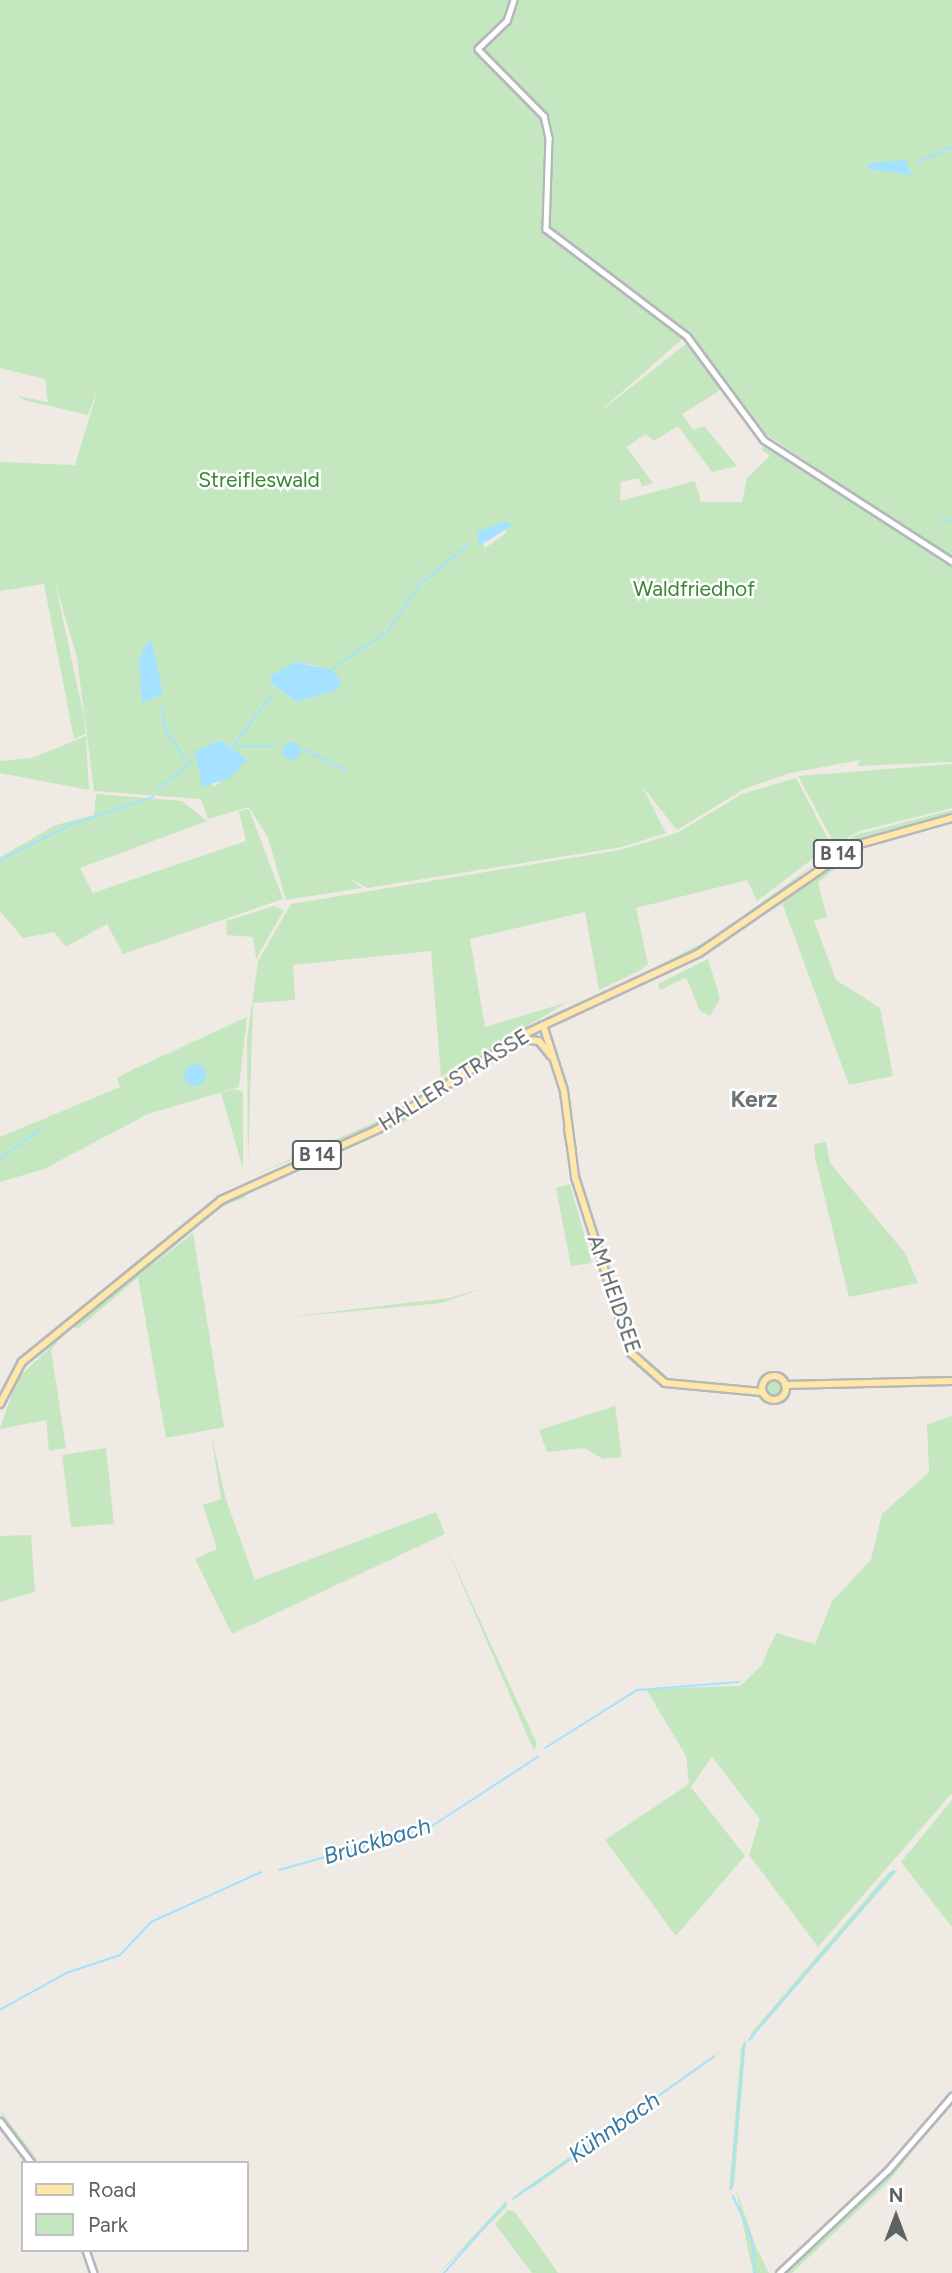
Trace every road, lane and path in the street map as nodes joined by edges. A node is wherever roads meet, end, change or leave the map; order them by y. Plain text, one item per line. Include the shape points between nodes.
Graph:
1 (514, 0) edge
2 (952, 561) edge
3 (952, 818) edge
4 (543, 1026) junction
5 (519, 1039) junction
6 (565, 1091) junction
7 (952, 1381) edge
8 (785, 1385) junction
9 (800, 1387) junction
10 (762, 1388) junction
11 (785, 1393) junction
12 (0, 1404) edge
13 (952, 2096) edge
14 (0, 2120) edge
15 (31, 2161) edge
16 (87, 2252) edge
17 (94, 2273) edge
18 (779, 2273) edge

1 - 2 street via 507,21 478,48 544,116 550,138 546,229 687,336 764,440
3 - 4 main road, HALLER STRASSE / B 14 via 856,845 699,953
4 - 5 main road, HALLER STRASSE / B 14
4 - 6 main road
5 - 6 main road via 545,1046
5 - 12 main road, HALLER STRASSE / B 14 via 378,1129 220,1199 22,1362
6 - 10 main road, AM HEIDSEE via 571,1154 635,1359 665,1383
7 - 9 main road
8 - 9 main road
8 - 10 main road via 774,1376
8 - 11 main road
9 - 11 main road
10 - 11 main road via 774,1400
13 - 18 street via 888,2170
14 - 15 street
16 - 17 street

